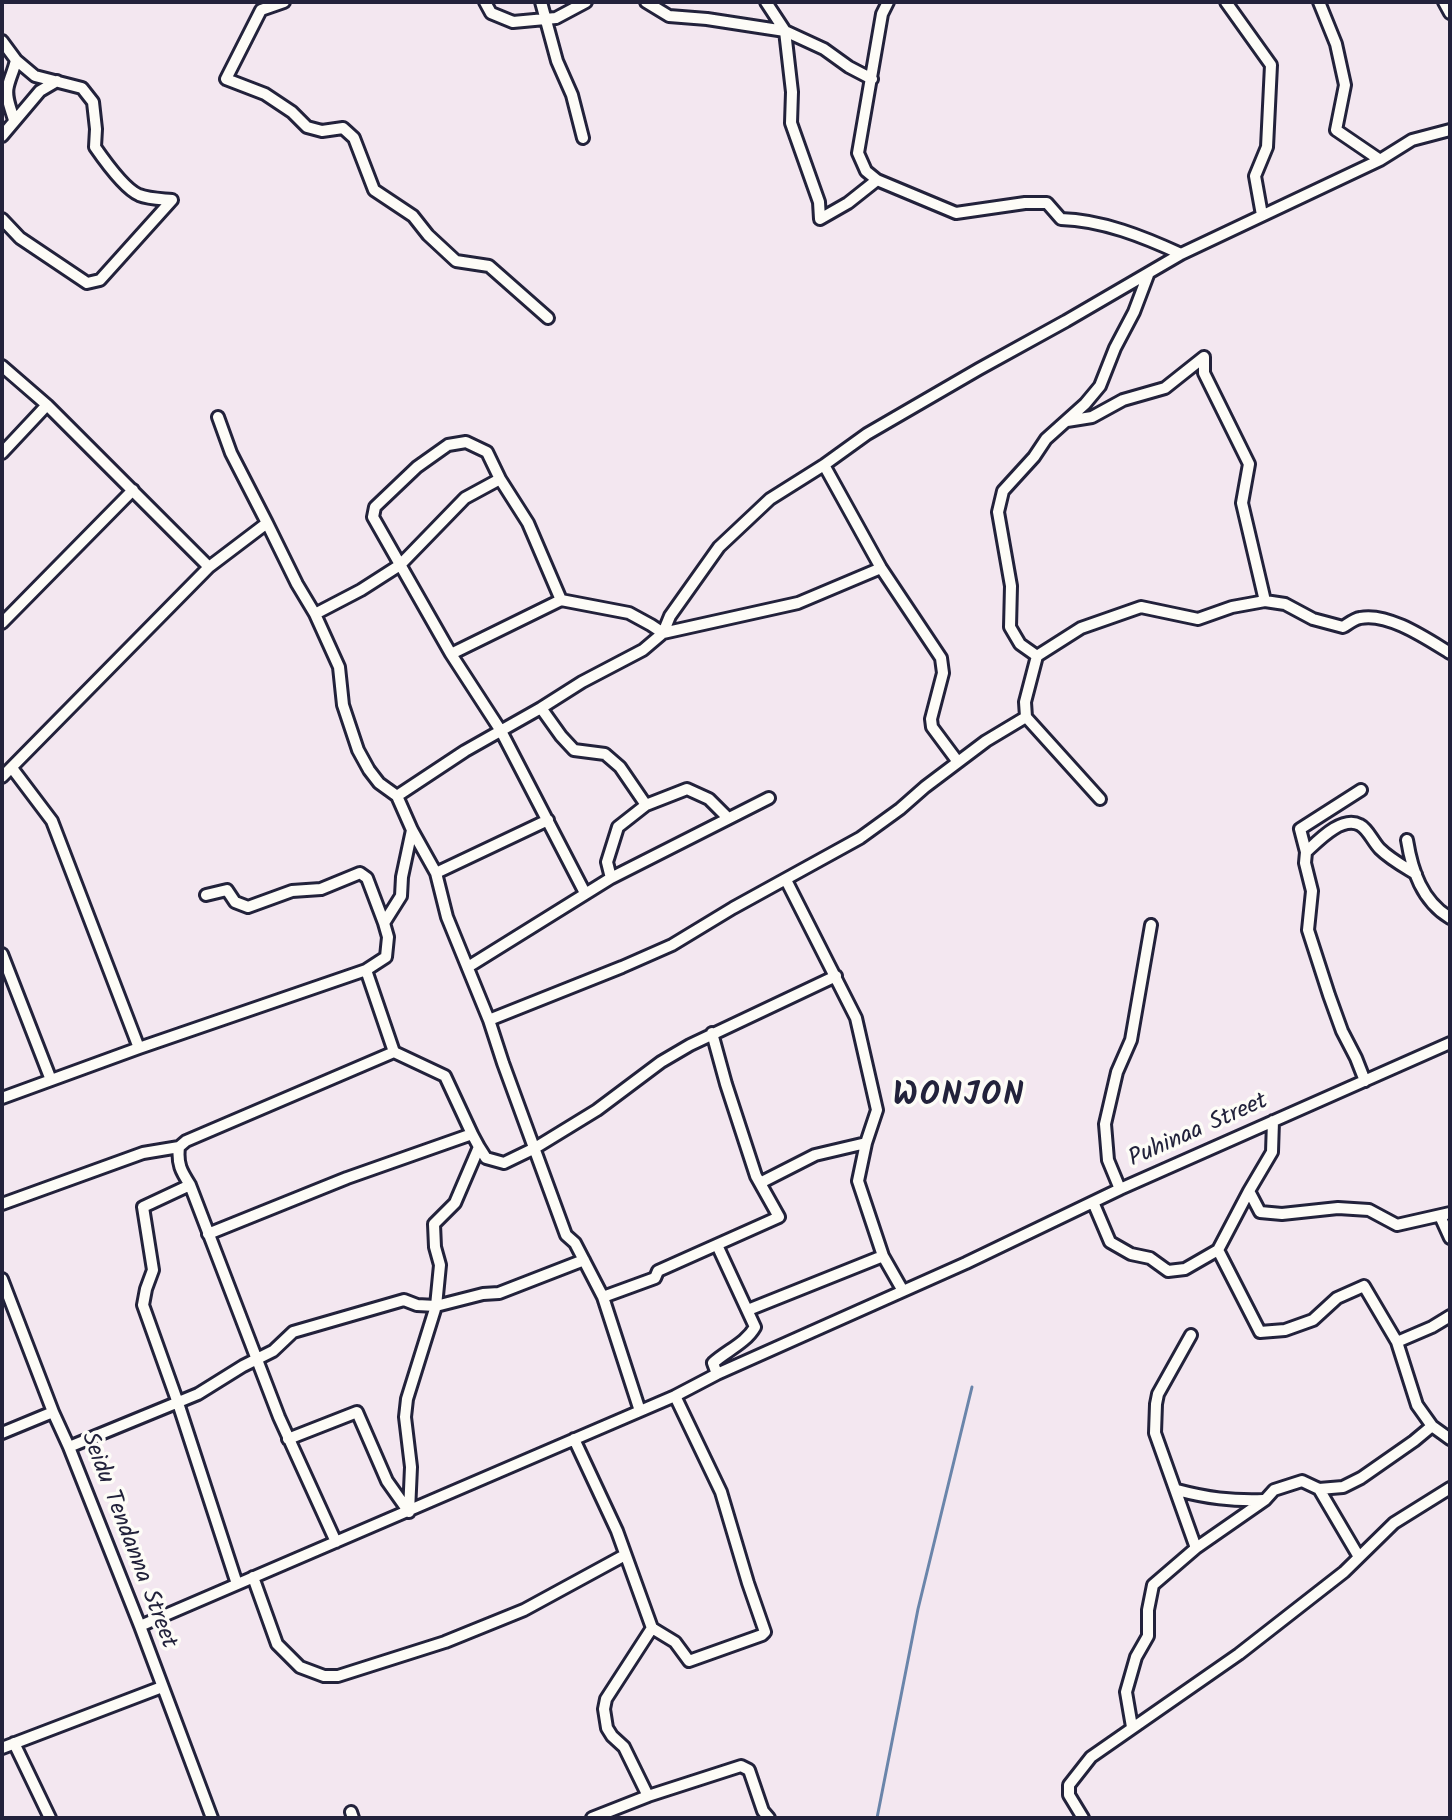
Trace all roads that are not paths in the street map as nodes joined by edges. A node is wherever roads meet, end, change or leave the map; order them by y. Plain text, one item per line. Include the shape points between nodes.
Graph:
1 (284, 2) edge
2 (485, 2) edge
3 (541, 2) edge
4 (586, 2) edge
5 (646, 2) edge
6 (766, 2) edge
7 (888, 2) edge
8 (1226, 2) edge
9 (1319, 2) edge
10 (1444, 2) edge
11 (1450, 13) edge
12 (545, 18) junction
13 (785, 31) junction
14 (2, 41) edge
15 (16, 60) junction
16 (872, 79) junction
17 (57, 81) junction
18 (14, 120) junction
19 (1450, 130) edge
20 (2, 136) edge
21 (583, 138) dead end
22 (1380, 160) junction
23 (877, 180) junction
24 (1262, 215) junction
25 (2, 219) edge
26 (1181, 254) junction
27 (1148, 275) junction
28 (548, 318) dead end
29 (2, 366) edge
30 (47, 405) junction
31 (218, 417) dead end
32 (1067, 421) junction
33 (2, 453) edge
34 (824, 465) junction
35 (500, 479) junction
36 (133, 490) junction
37 (267, 523) junction
38 (400, 565) junction
39 (209, 567) junction
40 (881, 568) junction
41 (561, 600) junction
42 (1265, 601) junction
43 (315, 614) junction
44 (2, 623) edge
45 (663, 633) junction
46 (1450, 653) edge
47 (451, 654) junction
48 (1037, 656) junction
49 (541, 708) junction
50 (1026, 717) junction
51 (501, 731) junction
52 (958, 762) junction
53 (12, 768) junction
54 (2, 777) edge
55 (1361, 790) dead end
56 (397, 796) junction
57 (769, 798) dead end
58 (1100, 799) dead end
59 (646, 805) junction
60 (728, 818) junction
61 (548, 820) junction
62 (412, 830) junction
63 (1407, 840) dead end
64 (1306, 852) junction
65 (436, 873) junction
66 (1416, 874) junction
67 (611, 878) junction
68 (786, 880) junction
69 (585, 893) junction
70 (206, 895) dead end
71 (1450, 918) edge
72 (384, 923) junction
73 (1151, 925) dead end
74 (2, 954) edge
75 (468, 967) junction
76 (366, 970) junction
77 (836, 976) junction
78 (489, 1020) junction
79 (712, 1033) junction
80 (1450, 1043) edge
81 (139, 1048) junction
82 (394, 1052) junction
83 (51, 1080) junction
84 (1365, 1081) junction
85 (2, 1098) edge
86 (1273, 1121) junction
87 (472, 1134) junction
88 (866, 1143) junction
89 (179, 1147) junction
90 (479, 1147) junction
91 (535, 1148) junction
92 (760, 1183) junction
93 (190, 1185) junction
94 (1120, 1189) junction
95 (1249, 1191) junction
96 (1093, 1202) junction
97 (2, 1204) edge
98 (1445, 1214) edge
99 (208, 1234) junction
100 (1450, 1238) edge
101 (717, 1245) junction
102 (1218, 1250) junction
103 (883, 1256) junction
104 (584, 1260) junction
105 (2, 1279) edge
106 (903, 1291) junction
107 (603, 1297) junction
108 (436, 1306) junction
109 (748, 1310) junction
110 (1450, 1316) edge
111 (1191, 1335) dead end
112 (1397, 1342) junction
113 (257, 1359) junction
114 (717, 1374) junction
115 (675, 1396) junction
116 (178, 1403) junction
117 (640, 1411) junction
118 (53, 1412) junction
119 (1432, 1426) junction
120 (2, 1433) edge
121 (288, 1439) junction
122 (574, 1439) junction
123 (1450, 1439) edge
124 (69, 1447) junction
125 (1450, 1488) edge
126 (1319, 1489) junction
127 (1177, 1490) junction
128 (1265, 1500) junction
129 (409, 1512) junction
130 (336, 1542) junction
131 (1196, 1548) junction
132 (625, 1555) junction
133 (1359, 1557) junction
134 (253, 1577) junction
135 (237, 1584) junction
136 (140, 1626) junction
137 (652, 1628) junction
138 (162, 1687) junction
139 (1132, 1727) junction
140 (14, 1743) junction
141 (2, 1748) edge
142 (648, 1796) junction
143 (50, 1818) edge
144 (212, 1818) edge
145 (592, 1818) edge
146 (769, 1818) edge
147 (1083, 1818) edge

1 - 28 street via 261,10 226,79 265,94 307,127 343,128 354,138 374,190 413,216 456,261 489,266
2 - 12 street via 491,13 513,22
3 - 12 street
4 - 12 street
5 - 13 street via 669,16
6 - 13 street
7 - 16 street
8 - 24 street via 1271,65 1267,147 1255,176
9 - 22 street via 1345,85 1336,130
10 - 11 street
12 - 21 street
13 - 16 street
13 - 23 street via 791,123 820,219
14 - 15 street
15 - 17 street via 35,76
15 - 18 street via 7,88
16 - 23 street via 858,153
17 - 18 street via 40,91
17 - 25 street via 82,88 93,102 95,147 125,184 139,195 172,200 100,280 87,283 20,238
18 - 20 street
19 - 22 street via 1412,140
22 - 24 street
23 - 26 street via 956,213 1047,203 1061,219 1085,219
24 - 26 street
26 - 27 street
27 - 32 street via 1100,386
27 - 34 street via 867,434
29 - 30 street
30 - 33 street
30 - 36 street
31 - 37 street
32 - 42 street via 1092,417 1123,400 1165,388 1204,357 1204,373 1249,464 1242,503
32 - 48 street via 1003,491 998,512 1011,586 1010,627 1020,644
34 - 40 street
34 - 45 street via 770,499 719,547
35 - 38 street via 465,498
35 - 38 street via 487,452 466,442 448,445 417,467 373,512
35 - 41 street via 528,523
36 - 39 street
36 - 44 street
37 - 39 street
37 - 43 street
38 - 43 street
38 - 47 street
39 - 53 street
40 - 45 street via 798,603
40 - 52 street via 941,658 932,727
41 - 45 street via 629,613
41 - 47 street
42 - 46 street via 1343,627 1358,618 1380,618
42 - 48 street via 1198,619 1141,607 1081,628
43 - 56 street via 339,667 343,705 358,750 379,783
45 - 49 street via 643,650
47 - 51 street
48 - 50 street
49 - 51 street
49 - 59 street via 574,750 605,754 620,767
50 - 52 street
50 - 58 street
51 - 56 street
51 - 61 street
52 - 68 street via 860,838
53 - 54 street
53 - 81 street via 52,821
55 - 64 street via 1300,829
56 - 62 street
57 - 60 street
59 - 60 street via 687,789 709,799
59 - 67 street via 618,827 607,862
60 - 67 street
61 - 65 street
61 - 69 street
62 - 65 street
62 - 72 street via 401,896
63 - 66 street
64 - 66 street via 1323,835 1351,822 1362,825 1377,847
64 - 84 street via 1312,891 1308,930
65 - 75 street
66 - 71 street via 1437,910
67 - 69 street
68 - 77 street
68 - 78 street via 672,945
69 - 75 street
70 - 72 street via 227,890 235,902 248,907 360,873 367,878
72 - 76 street via 386,957
73 - 94 street via 1131,1040 1105,1124 1108,1160
74 - 83 street
75 - 78 street
76 - 81 street
76 - 82 street
77 - 79 street
77 - 88 street via 856,1018 877,1110
78 - 91 street
79 - 91 street
79 - 92 street
80 - 84 street, Puhinaa Street
81 - 83 street
82 - 87 street via 445,1076
82 - 89 street
83 - 85 street
84 - 86 street, Puhinaa Street
86 - 94 street, Puhinaa Street
86 - 95 street via 1272,1152
87 - 90 street
87 - 99 street
88 - 92 street via 815,1155
88 - 103 street via 858,1181
89 - 93 street via 178,1168
89 - 97 street via 143,1153
90 - 91 street via 486,1158 504,1163
90 - 108 street via 455,1203 434,1224 440,1265
91 - 104 street via 566,1235
92 - 101 street via 779,1217
93 - 99 street
93 - 116 street via 143,1207 153,1270 143,1305
94 - 96 street, Puhinaa Street
95 - 98 street via 1260,1212 1369,1210 1397,1225
95 - 102 street
96 - 102 street via 1110,1242 1168,1271 1185,1269
96 - 106 street, Puhinaa Street
98 - 100 street
99 - 113 street
101 - 107 street via 658,1271 655,1278
101 - 109 street
102 - 112 street via 1260,1332 1313,1320 1337,1298 1364,1286
103 - 106 street
103 - 109 street
104 - 107 street
104 - 108 street via 499,1293
105 - 118 street, Seidu Tendanna Street
106 - 114 street, Puhinaa Street
107 - 117 street
108 - 113 street via 404,1300 328,1321 293,1332
108 - 129 street via 407,1399
109 - 114 street via 755,1327 713,1363
110 - 112 street
111 - 127 street via 1156,1404 1155,1433
112 - 119 street via 1417,1405
113 - 116 street
113 - 121 street
114 - 115 street, Puhinaa Street
115 - 117 street, Puhinaa Street
115 - 137 street via 721,1492 765,1632 689,1661 675,1642
116 - 124 street
116 - 135 street
117 - 122 street, Puhinaa Street
118 - 120 street
118 - 124 street, Seidu Tendanna Street
119 - 123 street
119 - 126 street via 1361,1478 1343,1487
121 - 129 street via 357,1412 387,1481
121 - 130 street
122 - 129 street, Puhinaa Street
122 - 132 street
124 - 136 street, Seidu Tendanna Street
125 - 133 street via 1394,1523
126 - 128 street via 1302,1481 1274,1490
126 - 133 street
127 - 128 street via 1233,1501
127 - 131 street
128 - 131 street
129 - 130 street, Puhinaa Street
130 - 134 street, Puhinaa Street
131 - 139 street via 1153,1585 1148,1636 1126,1692
132 - 134 street via 524,1610 338,1676 300,1667 277,1644
132 - 137 street
133 - 139 street via 1262,1637
134 - 135 street, Puhinaa Street
135 - 136 street, Puhinaa Street
136 - 138 street, Seidu Tendanna Street
137 - 142 street via 604,1709 607,1728 624,1747
138 - 140 street
138 - 144 street, Seidu Tendanna Street
139 - 147 street via 1091,1757 1069,1785
140 - 141 street
140 - 143 street
142 - 145 street
142 - 146 street via 741,1766 749,1770

